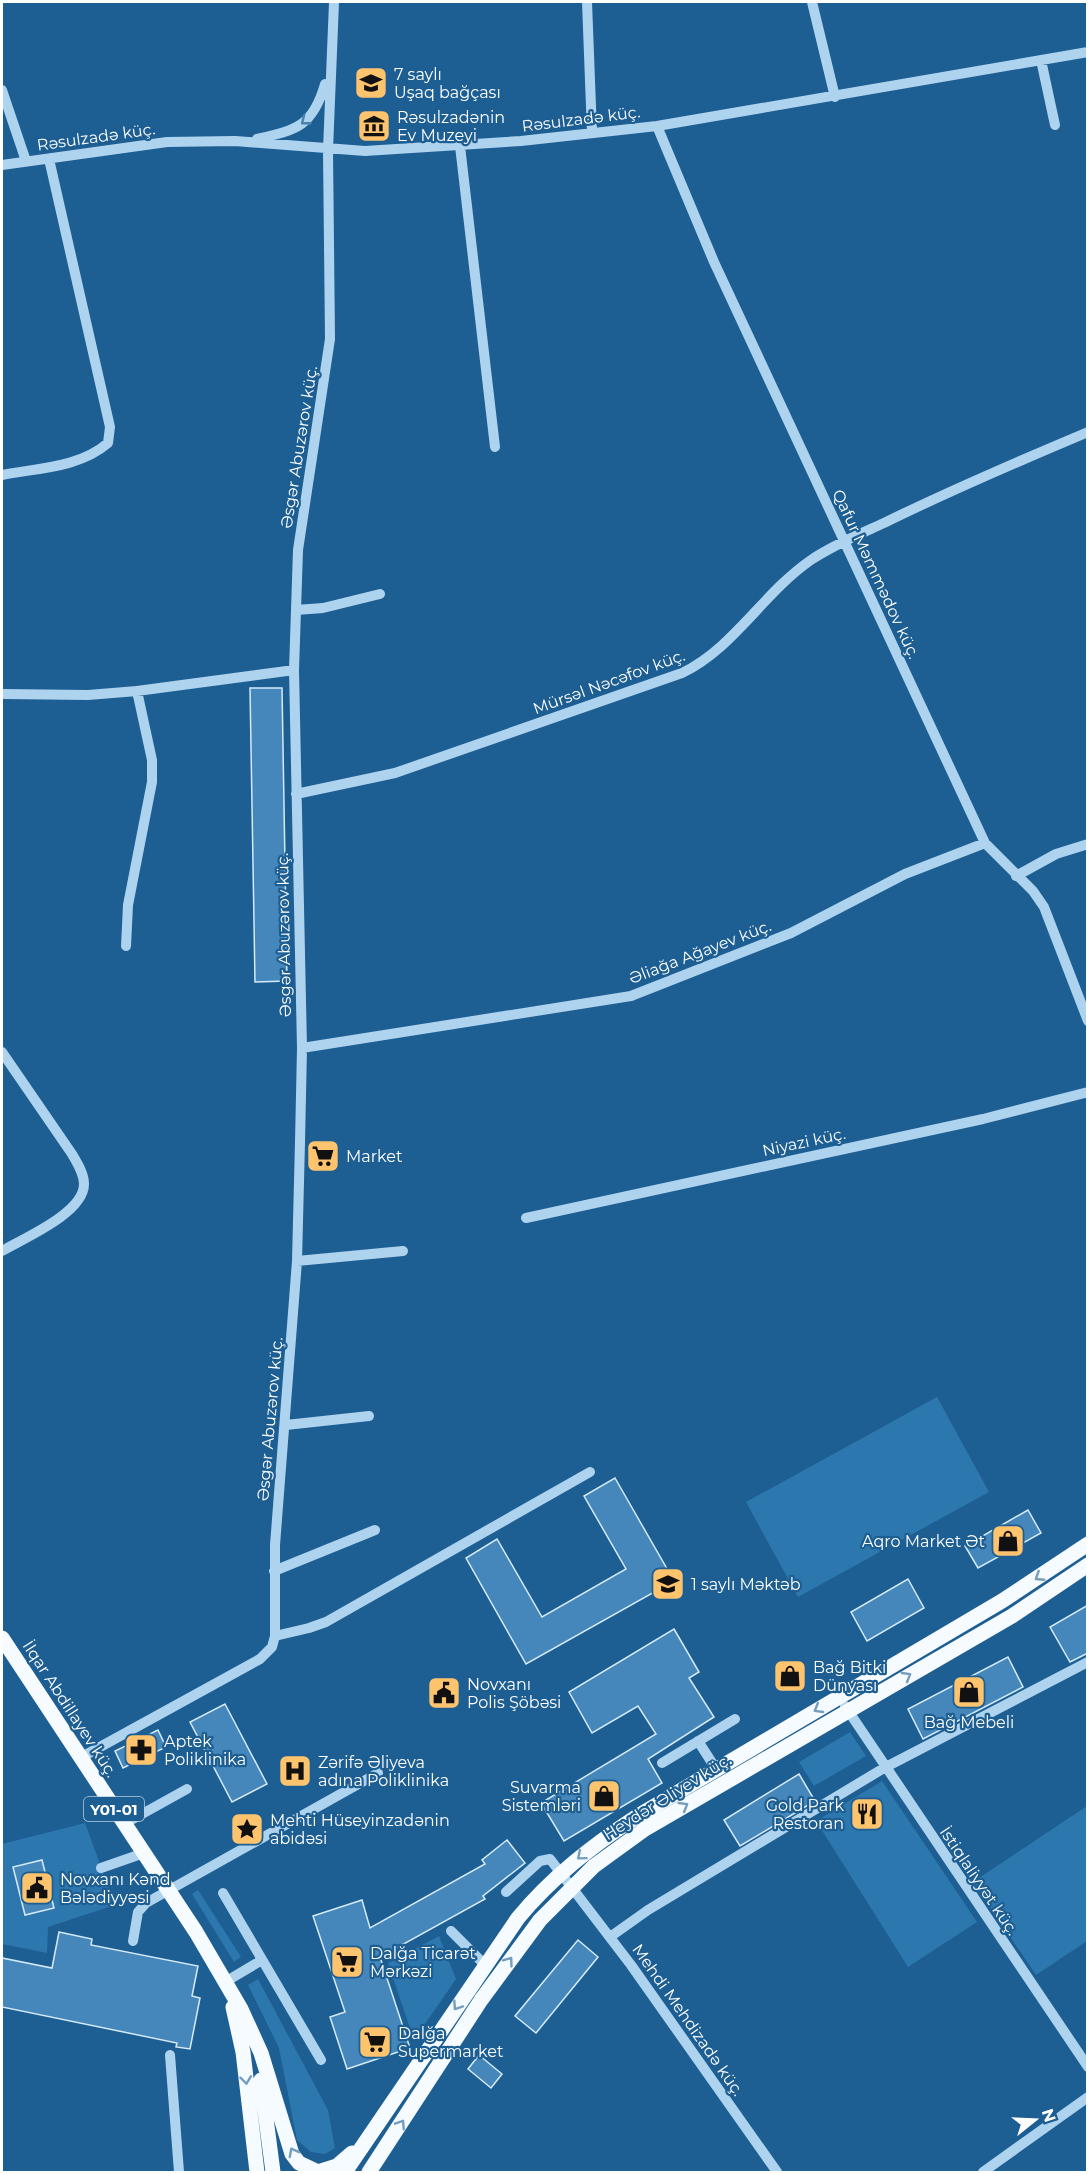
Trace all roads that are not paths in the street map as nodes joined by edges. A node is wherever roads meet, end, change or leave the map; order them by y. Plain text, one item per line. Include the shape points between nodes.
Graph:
1 (334, 2) edge
2 (587, 2) edge
3 (812, 2) edge
4 (1088, 52) edge
5 (1041, 60) junction
6 (329, 70) junction
7 (2, 90) edge
8 (835, 97) junction
9 (1055, 125) dead end
10 (657, 126) junction
11 (592, 133) junction
12 (246, 142) junction
13 (460, 146) junction
14 (328, 150) junction
15 (49, 159) junction
16 (26, 161) junction
17 (2, 165) edge
18 (1088, 432) edge
19 (495, 447) dead end
20 (2, 475) edge
21 (844, 542) junction
22 (380, 594) dead end
23 (296, 610) junction
24 (294, 670) junction
25 (137, 691) junction
26 (2, 694) edge
27 (296, 794) junction
28 (985, 843) junction
29 (1088, 844) edge
30 (1016, 876) junction
31 (126, 946) dead end
32 (1088, 1021) edge
33 (302, 1048) junction
34 (2, 1052) edge
35 (1088, 1092) edge
36 (526, 1218) dead end
37 (2, 1251) edge
38 (403, 1251) dead end
39 (297, 1261) junction
40 (369, 1416) dead end
41 (286, 1425) junction
42 (590, 1472) dead end
43 (375, 1530) dead end
44 (1088, 1544) edge
45 (1088, 1565) edge
46 (274, 1571) junction
47 (275, 1636) junction
48 (3, 1642) edge
49 (1088, 1662) edge
50 (839, 1696) junction
51 (847, 1710) junction
52 (735, 1719) dead end
53 (698, 1741) junction
54 (80, 1758) junction
55 (662, 1763) dead end
56 (884, 1768) junction
57 (716, 1769) junction
58 (378, 1773) dead end
59 (187, 1789) dead end
60 (124, 1824) junction
61 (144, 1853) junction
62 (101, 1868) dead end
63 (561, 1873) junction
64 (572, 1886) junction
65 (168, 1890) junction
66 (506, 1892) dead end
67 (223, 1893) dead end
68 (451, 1931) dead end
69 (610, 1937) junction
70 (133, 1941) dead end
71 (262, 1960) junction
72 (486, 1965) junction
73 (225, 1982) junction
74 (170, 2055) dead end
75 (321, 2060) dead end
76 (1088, 2067) edge
77 (1088, 2097) edge
78 (370, 2134) junction
79 (254, 2135) junction
80 (179, 2172) edge
81 (256, 2172) edge
82 (267, 2172) edge
83 (273, 2172) edge
84 (345, 2172) edge
85 (369, 2172) edge
86 (777, 2172) edge
87 (982, 2172) edge

1 - 6 street, Əsgər Abuzərov küç.
2 - 11 street
3 - 8 street
4 - 5 street, Rəsulzadə küç.
5 - 8 street, Rəsulzadə küç.
5 - 9 street
6 -> 12 street via 319,106 311,119 288,132
6 - 14 street, Əsgər Abuzərov küç.
7 - 16 street
8 - 10 street, Rəsulzadə küç.
10 - 11 street, Rəsulzadə küç.
10 - 21 street, Qafur Məmmədov küç. via 714,262
11 - 13 street, Rəsulzadə küç.
12 - 14 street, Rəsulzadə küç.
12 - 15 street, Rəsulzadə küç. via 167,142
13 - 14 street, Rəsulzadə küç. via 365,152
13 - 19 street
14 - 23 street, Əsgər Abuzərov küç. via 330,339 302,511
15 - 16 street, Rəsulzadə küç.
15 - 20 street via 110,427 108,443 97,453 75,462
16 - 17 street, Rəsulzadə küç.
18 - 21 street, Mürsəl Nəcəfov küç. via 944,493
21 - 27 street, Mürsəl Nəcəfov küç. via 793,572 721,648 682,674 395,773
21 - 28 street, Qafur Məmmədov küç.
22 - 23 street via 323,608
23 - 24 street, Əsgər Abuzərov küç.
24 - 25 street
24 - 27 street, Əsgər Abuzərov küç.
25 - 26 street
25 - 31 street via 152,760 152,782 128,905
27 - 33 street, Əsgər Abuzərov küç.
28 - 30 street, Qafur Məmmədov küç.
28 - 33 street, Əliağa Ağayev küç. via 905,874 791,933 631,996
29 - 30 street via 1056,854
30 - 32 street, Qafur Məmmədov küç. via 1044,907
33 - 39 street, Əsgər Abuzərov küç.
34 - 37 street via 72,1154 84,1185 81,1197 70,1210
35 - 36 street, Niyazi küç. via 983,1119
38 - 39 street
39 - 41 street, Əsgər Abuzərov küç.
40 - 41 street
41 - 46 street, Əsgər Abuzərov küç.
42 - 47 street via 326,1622
43 - 46 street
44 -> 50 main road, Heydər Əliyev küç. via 1002,1601
51 -> 45 main road, Heydər Əliyev küç. via 1012,1616
46 - 47 street, Əsgər Abuzərov küç.
47 - 54 street via 272,1647 260,1659
48 - 54 main road, İlqar Abdillayev küç. / Y01-01
49 - 56 street
50 - 51 street, İstiqlaliyyət küç.
50 -> 57 main road, Heydər Əliyev küç.
51 - 56 street, İstiqlaliyyət küç.
64 -> 51 main road, Heydər Əliyev küç. via 645,1829
52 - 53 street
53 - 55 street
53 - 57 street
54 - 60 main road, İlqar Abdillayev küç. / Y01-01
56 - 69 street via 648,1910
56 - 76 street, İstiqlaliyyət küç.
57 -> 63 main road, Heydər Əliyev küç. via 607,1836
58 - 65 street
59 - 60 street
60 - 61 main road, İlqar Abdillayev küç. / Y01-01
61 - 62 street
61 - 65 main road, İlqar Abdillayev küç. / Y01-01
63 - 64 street, Mehdi Mehdizadə küç.
63 - 66 street via 545,1858
63 - 72 main road, Heydər Əliyev küç. via 529,1906
64 - 69 street, Mehdi Mehdizadə küç.
85 -> 64 main road, Heydər Əliyev küç. via 488,1991 535,1925
65 - 70 street via 138,1912
65 - 73 main road, İlqar Abdillayev küç. / Y01-01
67 - 71 street
68 - 72 street
69 - 86 street, Mehdi Mehdizadə küç.
71 - 73 street
71 - 75 street
72 -> 78 main road, Heydər Əliyev küç.
78 -> 73 main road via 337,2166 318,2172 299,2163 286,2140 253,2032
73 -> 79 main road via 238,2027
73 - 83 main road via 244,2023 259,2073
74 - 80 street
77 - 87 street
78 - 84 main road
79 - 81 main road
79 - 82 main road

